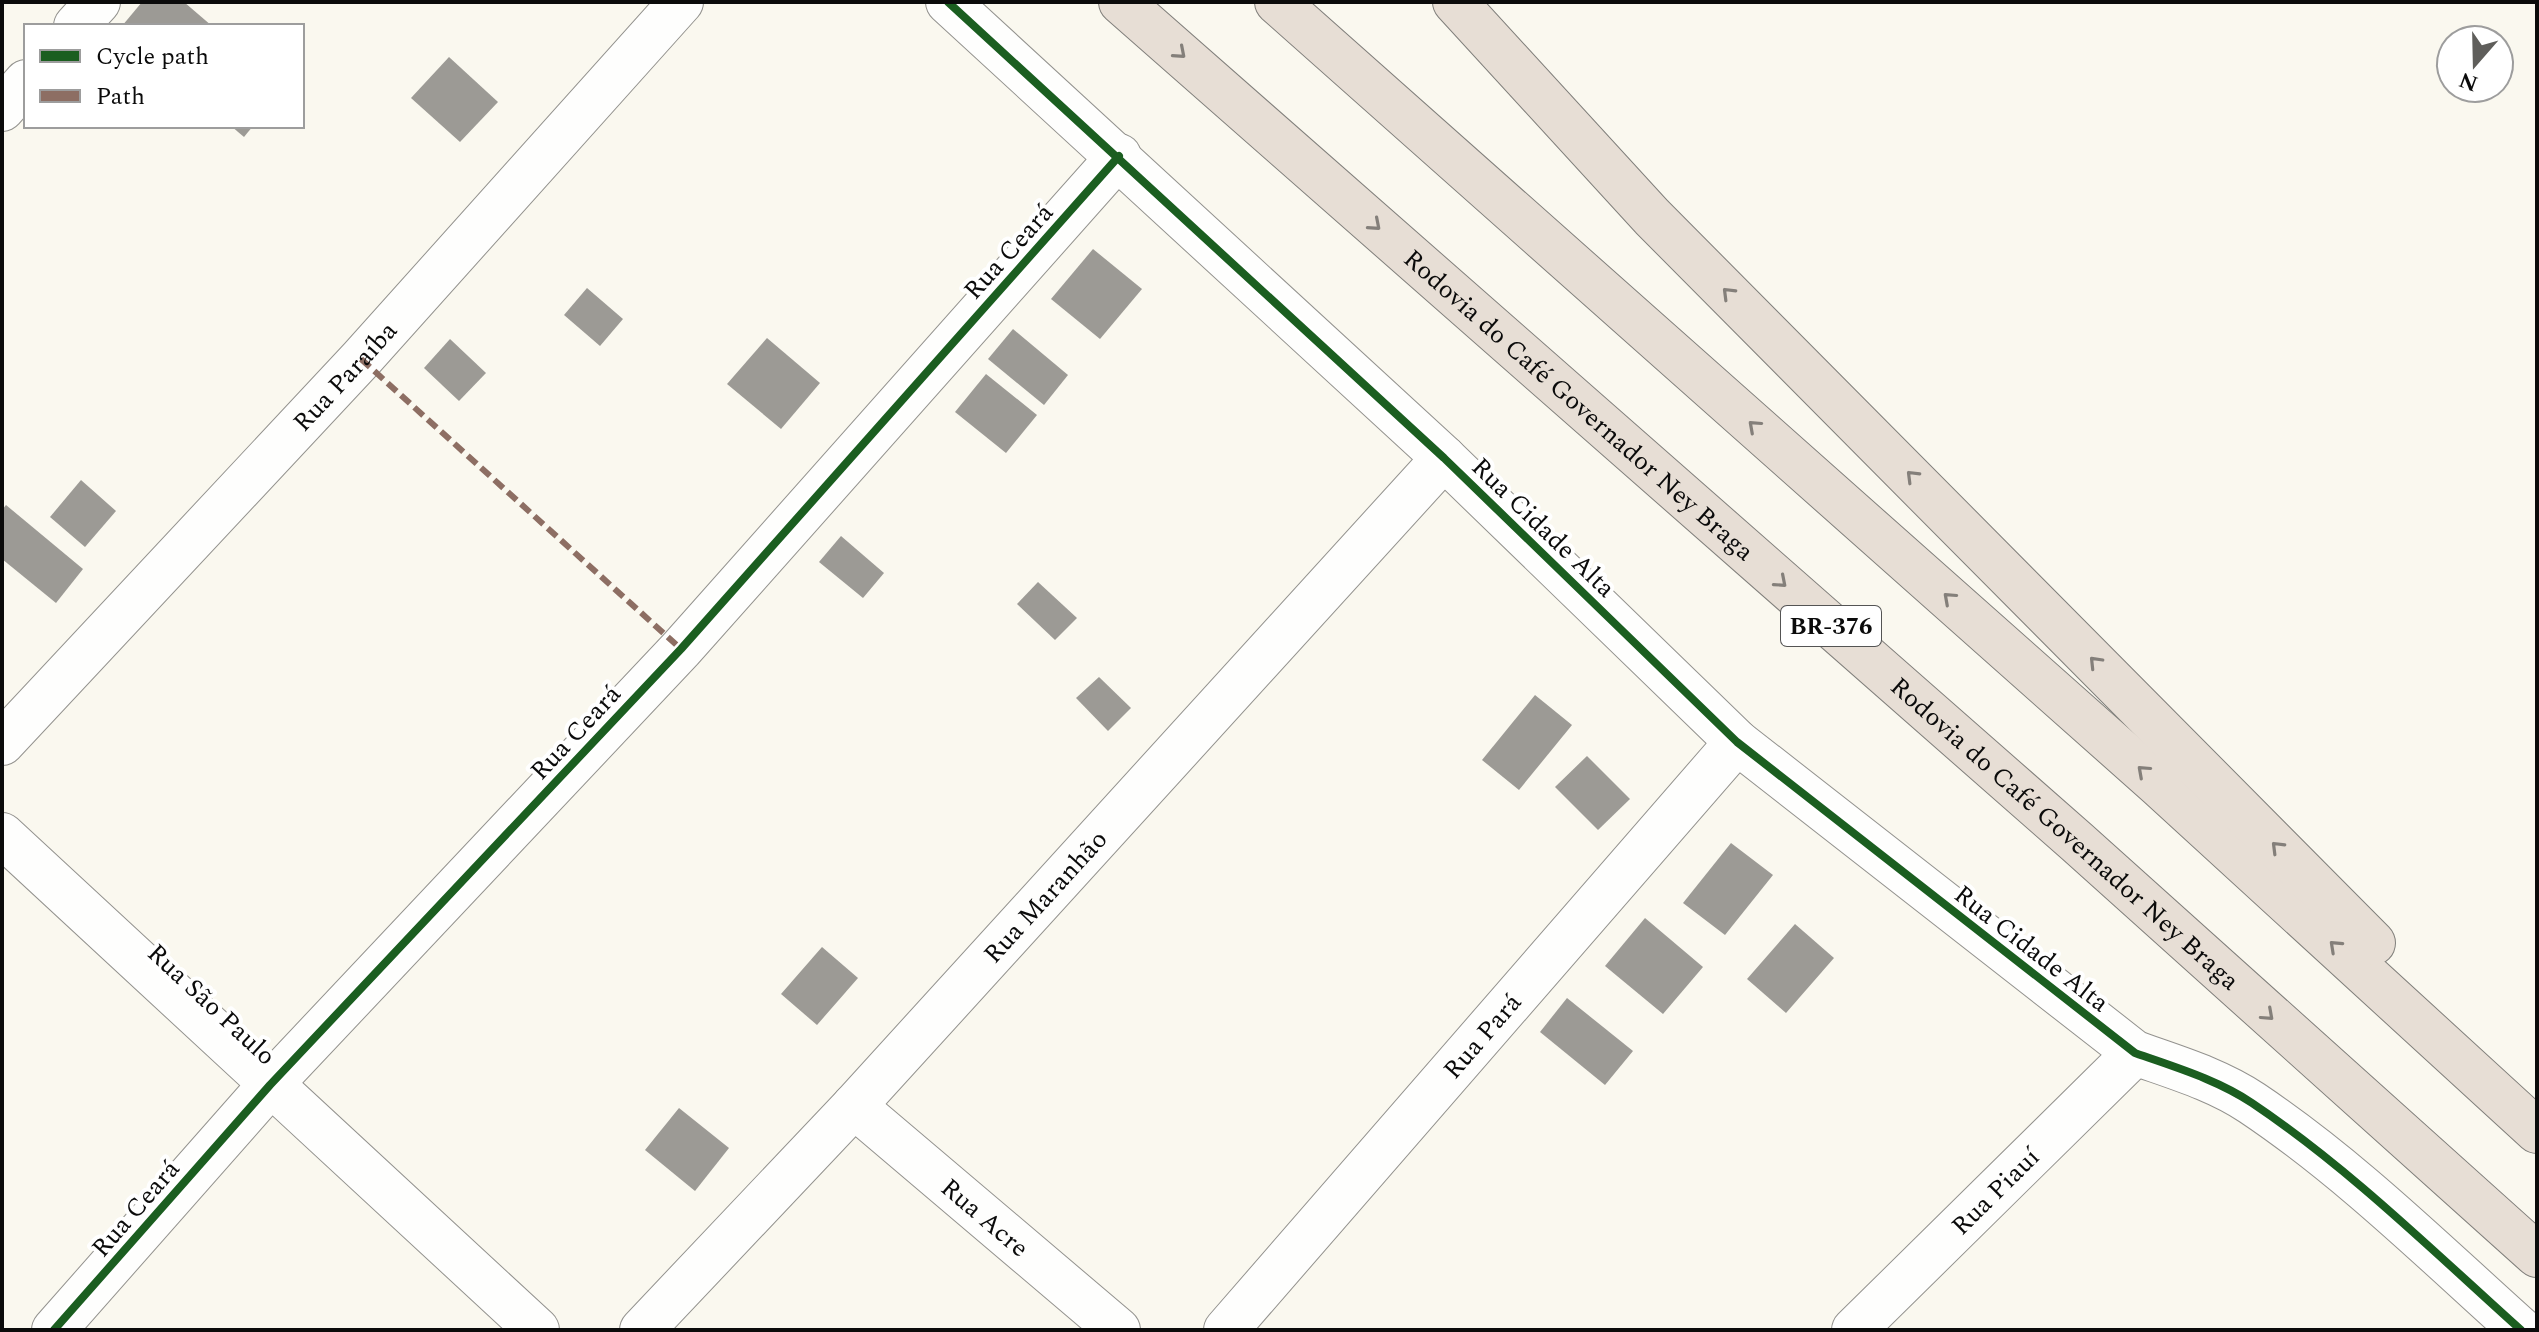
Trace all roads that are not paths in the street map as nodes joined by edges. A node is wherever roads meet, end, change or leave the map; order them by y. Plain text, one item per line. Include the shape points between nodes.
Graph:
1 (98, 2) edge
2 (681, 2) edge
3 (948, 2) edge
4 (1121, 2) edge
5 (1277, 2) edge
6 (1455, 2) edge
7 (78, 24) edge
8 (24, 84) edge
9 (2, 109) edge
10 (1119, 156) junction
11 (1444, 458) junction
12 (1737, 742) junction
13 (2, 743) edge
14 (2, 835) edge
15 (2135, 1053) junction
16 (270, 1085) junction
17 (854, 1106) junction
18 (2526, 1122) edge
19 (2537, 1255) edge
20 (54, 1330) edge
21 (537, 1330) edge
22 (642, 1330) edge
23 (1118, 1330) edge
24 (1226, 1330) edge
25 (1854, 1330) edge
26 (2521, 1330) edge

1 - 7 street
2 - 13 street, Rua Paraíba via 350,371
3 - 10 street, Rua Cidade Alta
4 -> 19 highway, Rodovia do Café Governador Ney Braga / BR-376 via 2077,842
18 -> 5 highway via 2159,785
18 -> 6 highway via 2465,1036 1652,217
8 - 9 street
10 - 11 street, Rua Cidade Alta
10 - 16 street, Rua Ceará via 681,649
11 - 12 street, Rua Cidade Alta
11 - 17 street, Rua Maranhão
12 - 15 street, Rua Cidade Alta
12 - 24 street, Rua Pará
14 - 16 street, Rua São Paulo
15 - 25 street, Rua Piauí
15 - 26 street, Rua Cidade Alta via 2200,1076 2250,1102 2350,1177
16 - 20 street, Rua Ceará
16 - 21 street, Rua São Paulo
17 - 22 street, Rua Maranhão
17 - 23 street, Rua Acre

